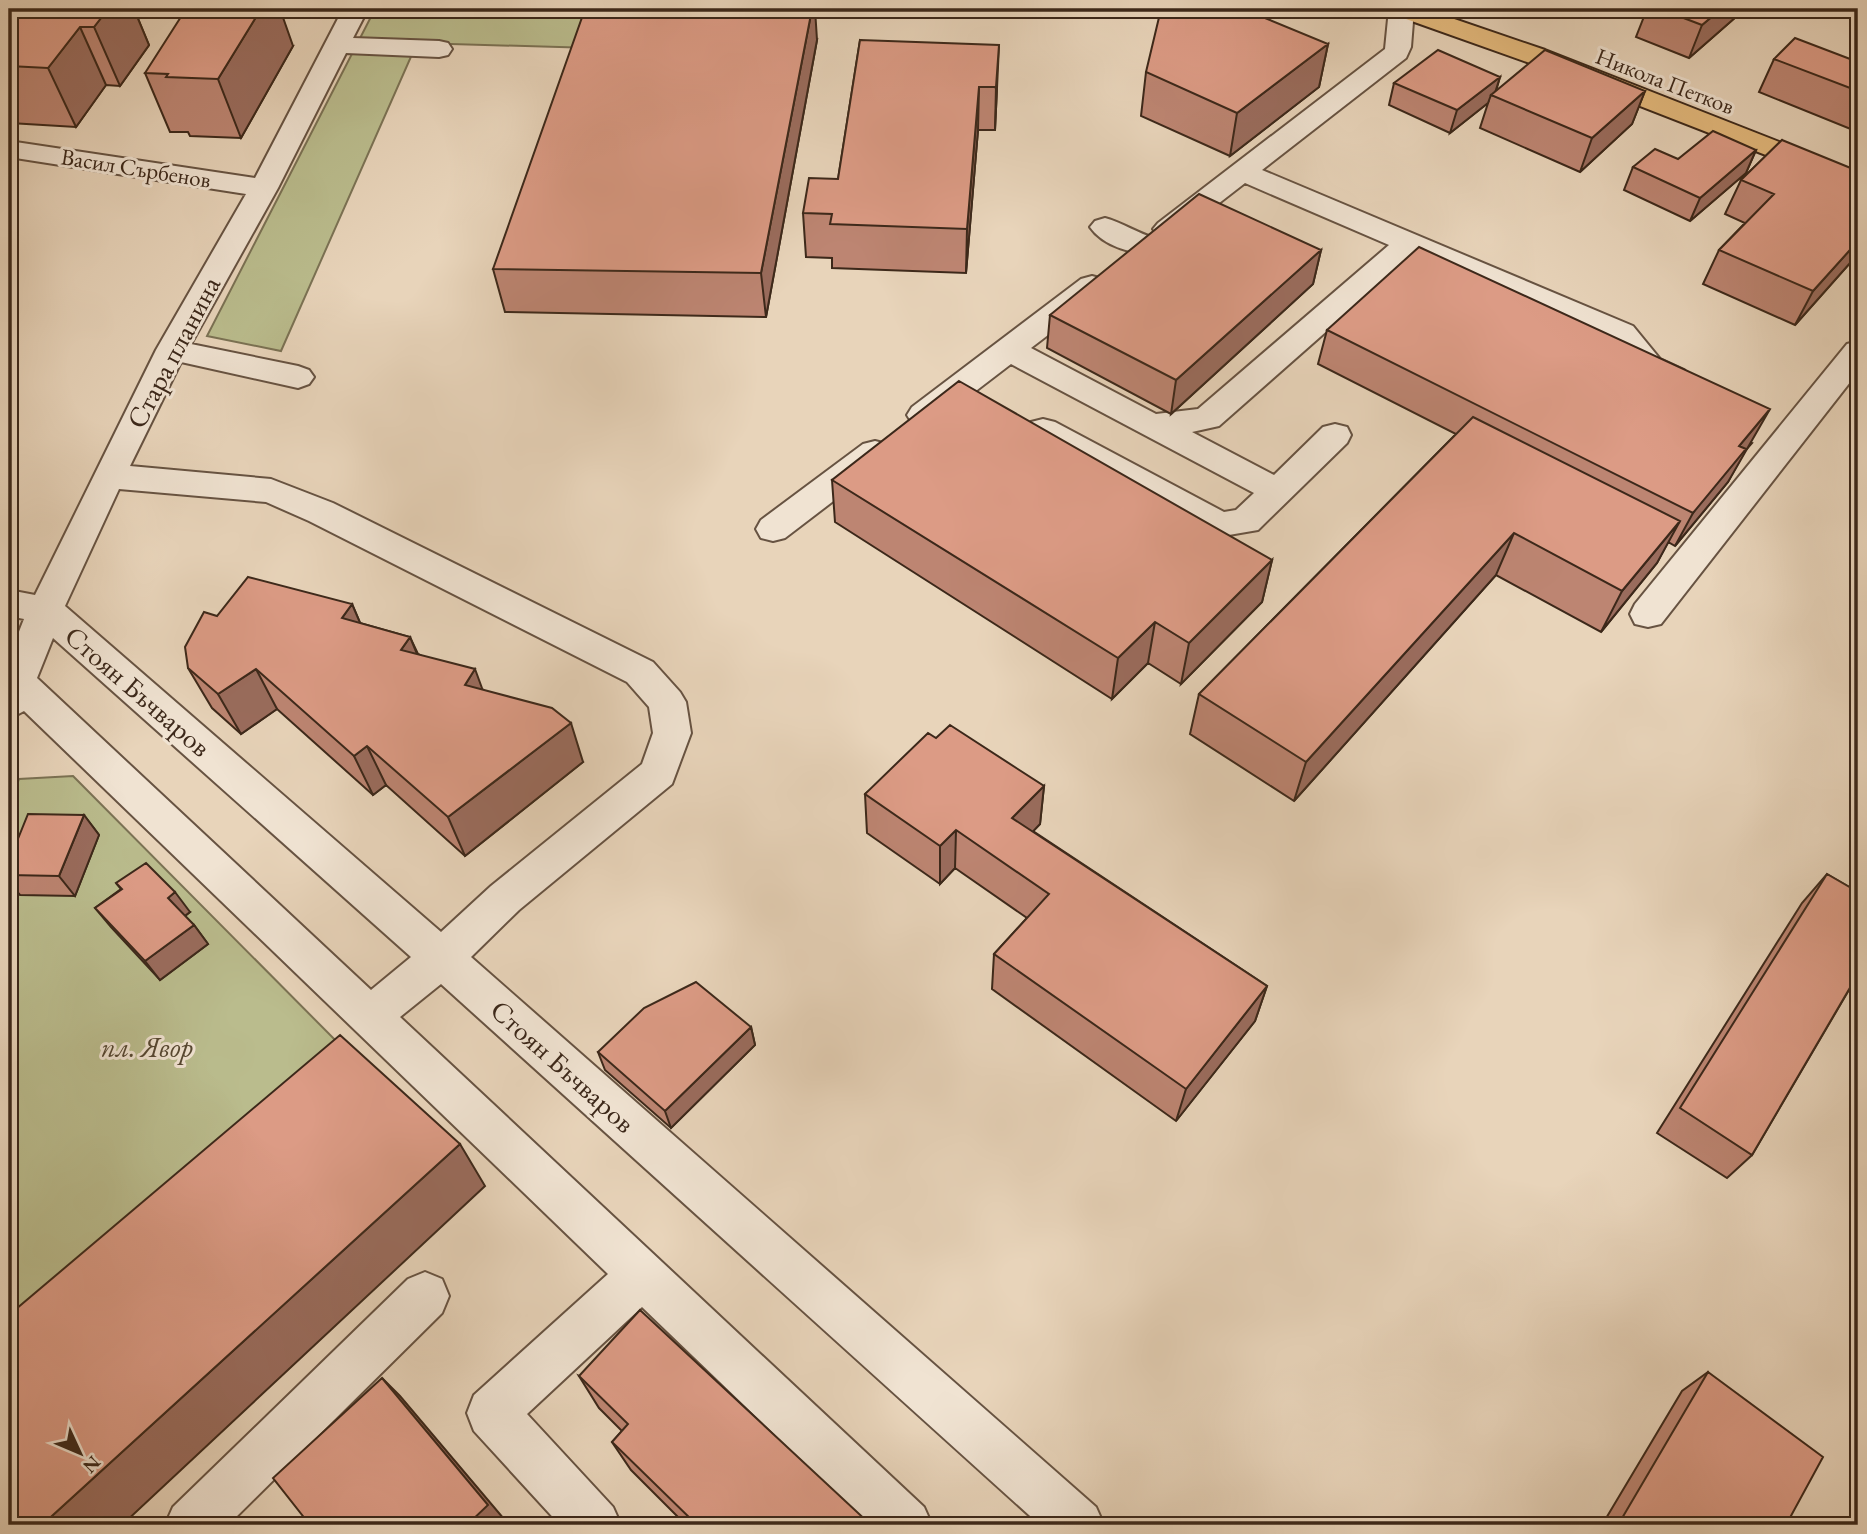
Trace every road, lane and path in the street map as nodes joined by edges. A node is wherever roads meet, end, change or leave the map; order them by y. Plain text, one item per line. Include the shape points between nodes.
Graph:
1 (355, 9) edge
2 (1401, 9) edge
3 (1470, 9) edge
4 (338, 45) junction
5 (439, 49) dead end
6 (1808, 136) dead end
7 (9, 149) edge
8 (1243, 172) junction
9 (1858, 183) edge
10 (264, 188) junction
11 (1105, 227) dead end
12 (1410, 243) junction
13 (1147, 245) junction
14 (172, 350) junction
15 (1009, 350) junction
16 (1858, 351) edge
17 (298, 377) dead end
18 (1695, 387) edge
19 (1022, 418) edge
20 (1152, 425) junction
21 (1335, 435) dead end
22 (108, 476) junction
23 (1277, 491) junction
24 (773, 529) dead end
25 (27, 607) edge
26 (1648, 614) dead end
27 (13, 693) edge
28 (442, 958) junction
29 (371, 1015) junction
30 (642, 1274) junction
31 (425, 1296) dead end
32 (191, 1525) edge
33 (596, 1525) edge
34 (905, 1525) edge
35 (1078, 1525) edge

1 - 4 street, Стара планина
2 - 8 street via 1397,52 1336,86
2 - 9 main road, Никола Петков via 1536,56
3 - 6 main road, Никола Петков
4 - 5 street
4 - 10 street, Стара планина
7 - 10 street, Васил Сърбенов
8 - 12 street
8 - 13 street
10 - 14 street, Стара планина
11 - 13 street via 1128,241
12 - 18 street via 1622,333 1649,366
12 - 20 street via 1209,418
13 - 15 street
14 - 17 street
14 - 22 street, Стара планина
15 - 20 street
15 - 24 street via 974,392
16 - 26 street
19 - 23 street via 1202,517 1223,524 1246,521
20 - 23 street
21 - 23 street
22 - 25 street, Стара планина
22 - 28 street via 271,491 640,673 667,702 672,733 657,773 505,898
25 - 27 street, Стара планина
25 - 28 street, Стоян Бъчваров
27 - 29 street
28 - 29 street
28 - 35 street, Стоян Бъчваров
29 - 30 street
30 - 33 street via 492,1413
30 - 34 street
31 - 32 street

